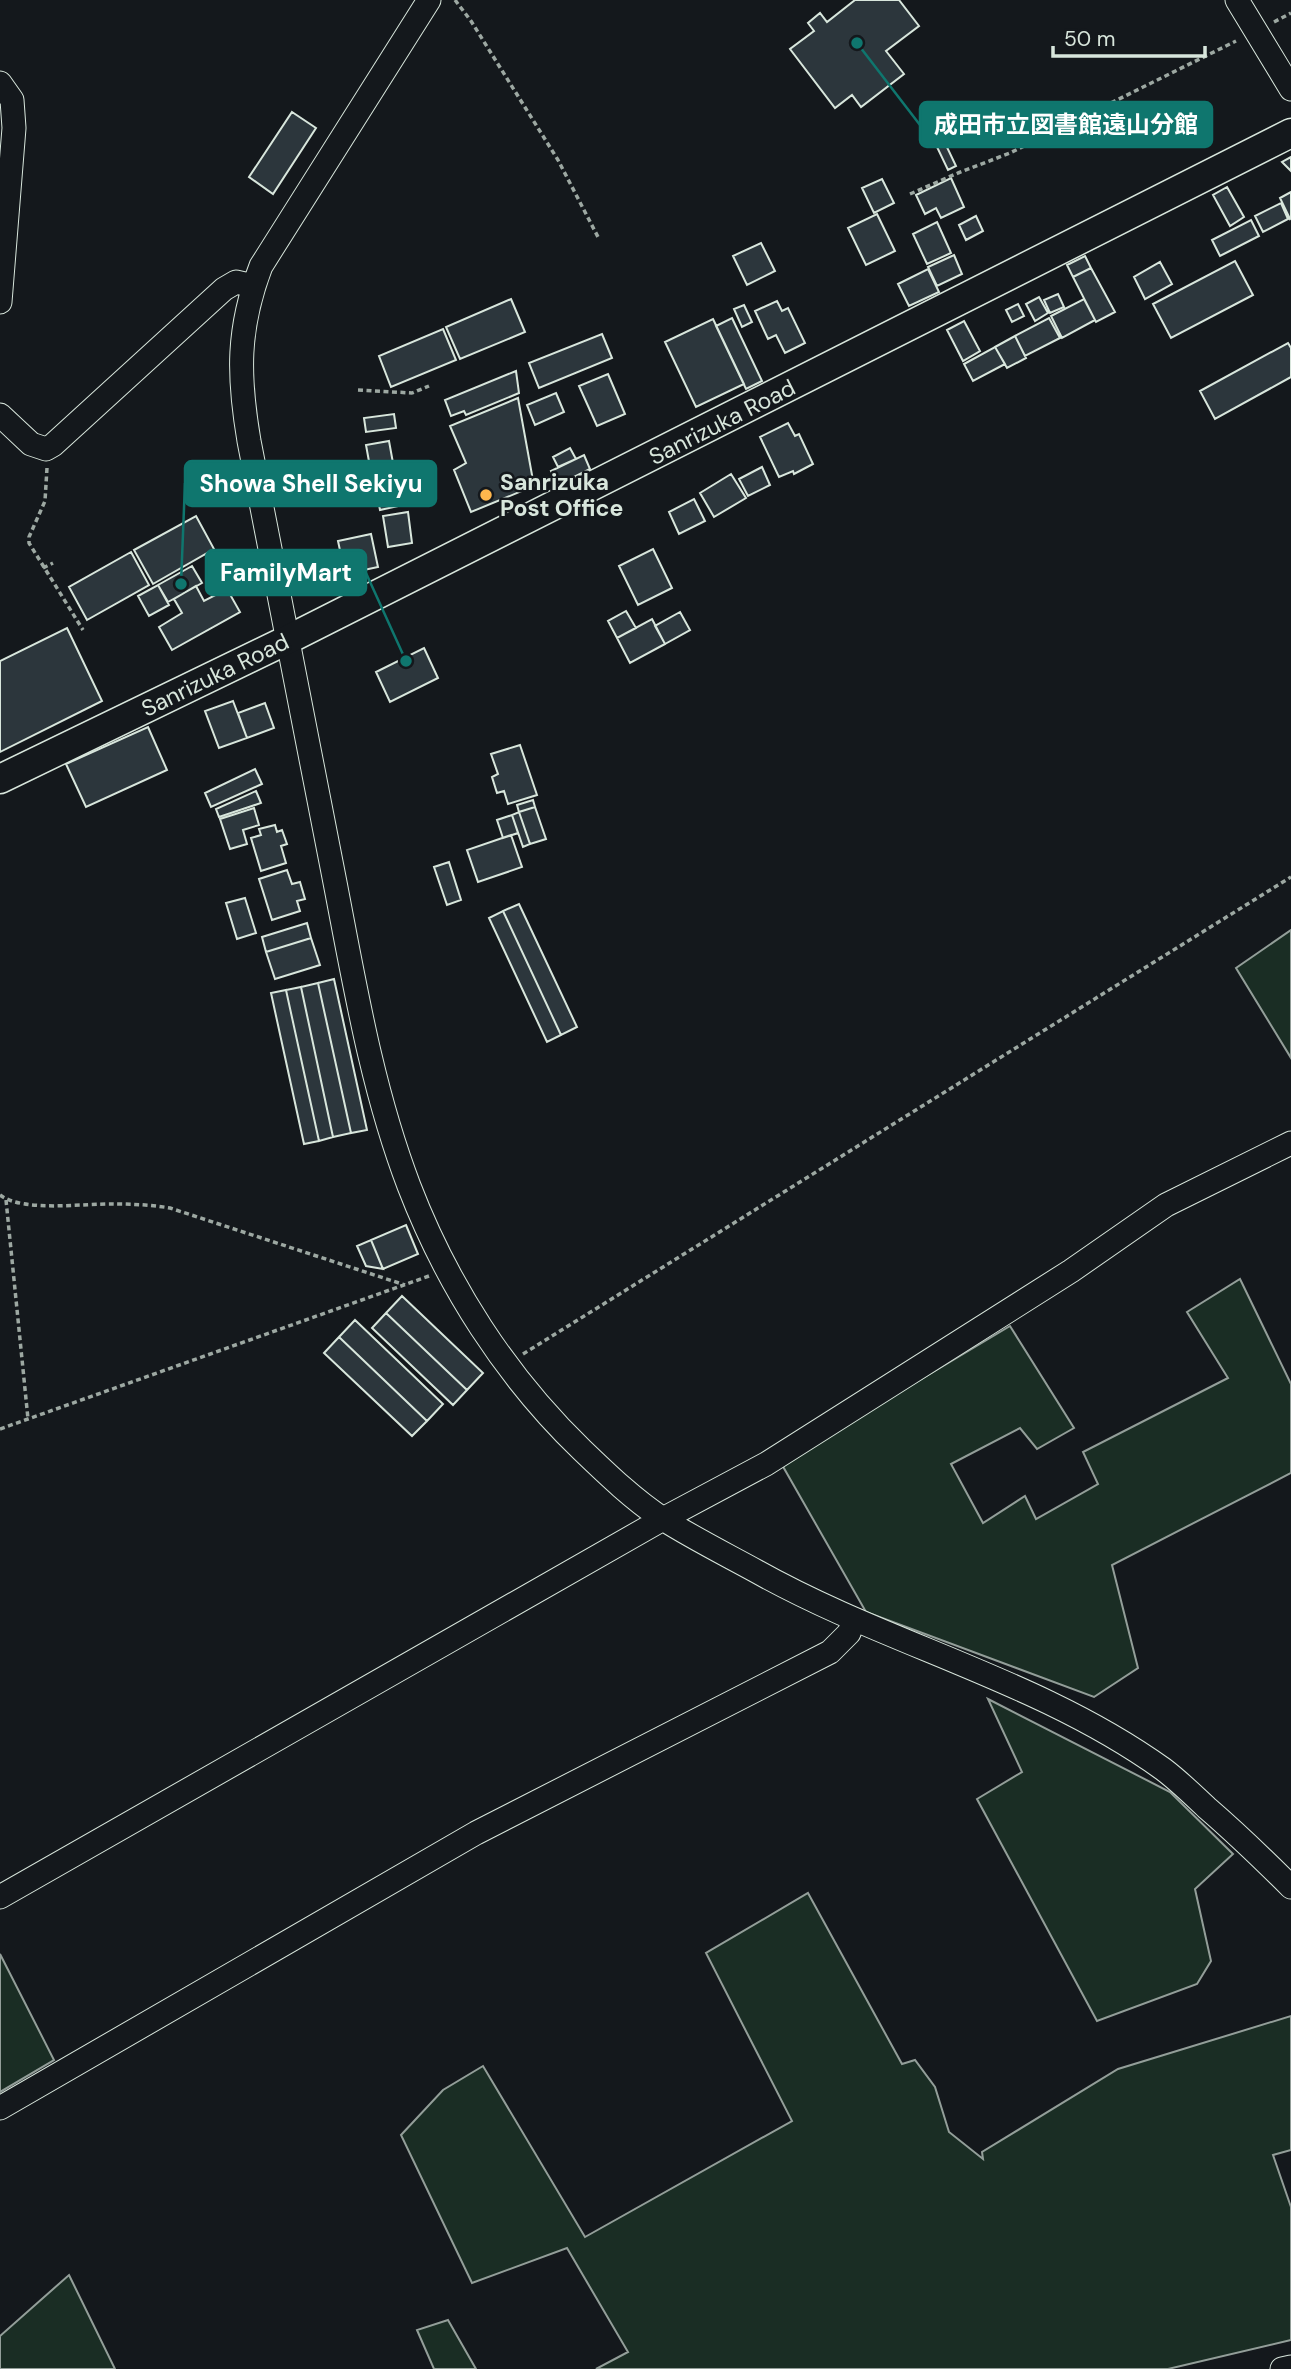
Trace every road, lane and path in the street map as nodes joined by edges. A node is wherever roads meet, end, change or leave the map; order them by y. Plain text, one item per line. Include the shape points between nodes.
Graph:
1 (429, 0) edge
2 (454, 0) edge
3 (1237, 0) edge
4 (1291, 13) edge
5 (1255, 31) junction
6 (0, 83) edge
7 (1291, 89) edge
8 (1291, 133) edge
9 (910, 194) dead end
10 (598, 237) dead end
11 (254, 286) junction
12 (0, 302) edge
13 (429, 386) dead end
14 (358, 390) dead end
15 (0, 415) edge
16 (46, 449) junction
17 (53, 563) dead end
18 (43, 568) junction
19 (83, 630) dead end
20 (287, 640) junction
21 (0, 779) edge
22 (1291, 877) edge
23 (1291, 1143) edge
24 (0, 1195) edge
25 (6, 1199) junction
26 (447, 1269) junction
27 (407, 1285) junction
28 (506, 1365) junction
29 (28, 1419) junction
30 (0, 1429) edge
31 (663, 1519) junction
32 (854, 1619) junction
33 (1291, 1887) edge
34 (0, 1897) edge
35 (0, 2108) edge
36 (1291, 2367) edge
37 (1282, 2369) edge

1 - 11 street via 261,266
2 - 10 path via 558,160
3 - 5 street
4 - 5 path
5 - 7 street
5 - 9 path via 1010,153
6 - 12 street via 12,100 14,128
8 - 20 main road, Sanrizuka Road
11 - 16 street via 236,282 223,289
11 - 20 street via 244,328 240,379
13 - 14 path via 412,393
15 - 16 street via 31,444
16 - 18 path via 45,501 29,544
17 - 18 path
18 - 19 path
20 - 21 main road, Sanrizuka Road
20 - 26 street via 376,1079 410,1188
22 - 28 path
23 - 31 street via 1166,1205 1070,1272 766,1464
24 - 25 path
25 - 27 path via 26,1204 170,1208
25 - 29 path
26 - 27 path
26 - 28 street
27 - 29 path
28 - 31 street via 572,1440
29 - 30 path
31 - 32 street via 762,1575
31 - 34 street
32 - 33 street via 993,1676 1135,1751 1167,1772
32 - 35 street via 849,1633 830,1652 476,1833
36 - 37 street

